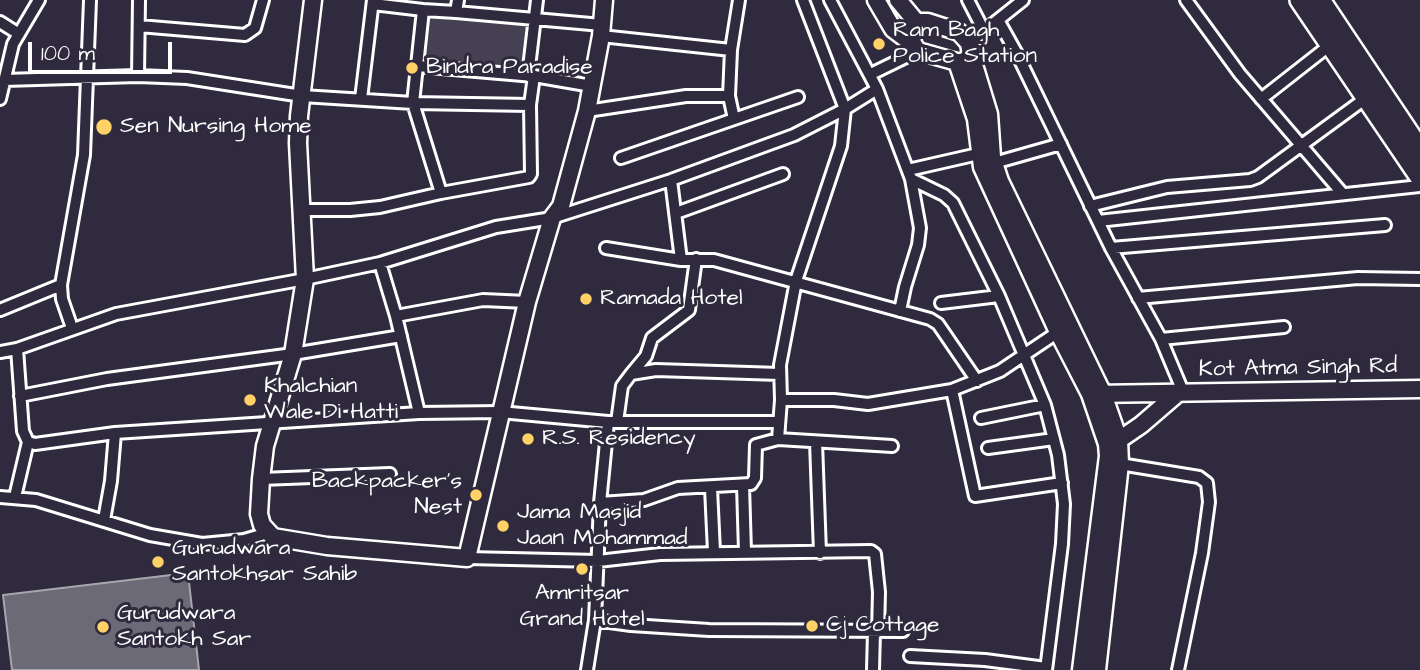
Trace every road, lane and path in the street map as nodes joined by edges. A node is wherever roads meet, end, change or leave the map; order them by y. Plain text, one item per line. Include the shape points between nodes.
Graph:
1 (39, 0) edge
2 (90, 0) edge
3 (139, 0) edge
4 (263, 0) edge
5 (313, 0) edge
6 (537, 0) edge
7 (604, 0) edge
8 (739, 0) edge
9 (803, 0) edge
10 (830, 0) edge
11 (876, 0) edge
12 (898, 0) edge
13 (968, 0) edge
14 (1006, 0) edge
15 (1023, 0) edge
16 (1186, 0) edge
17 (1300, 0) edge
18 (1310, 0) edge
19 (1320, 0) edge
20 (1327, 0) edge
21 (373, 2) edge
22 (457, 6) edge
23 (423, 10) junction
24 (1002, 17) junction
25 (534, 20) junction
26 (0, 22) edge
27 (918, 24) junction
28 (139, 26) junction
29 (601, 30) junction
30 (984, 31) junction
31 (19, 34) junction
32 (1330, 45) junction
33 (915, 47) junction
34 (731, 50) junction
35 (966, 53) junction
36 (418, 66) junction
37 (870, 74) junction
38 (138, 76) junction
39 (531, 76) junction
40 (86, 79) junction
41 (4, 80) junction
42 (592, 86) junction
43 (877, 89) junction
44 (302, 96) junction
45 (729, 96) junction
46 (798, 96) dead end
47 (1366, 98) junction
48 (0, 99) edge
49 (361, 99) junction
50 (1261, 99) junction
51 (413, 103) junction
52 (530, 105) junction
53 (845, 109) junction
54 (587, 111) junction
55 (734, 118) junction
56 (1420, 139) edge
57 (1060, 144) junction
58 (1302, 145) junction
59 (1420, 150) edge
60 (988, 156) junction
61 (621, 158) dead end
62 (1420, 163) edge
63 (783, 174) dead end
64 (909, 174) junction
65 (1420, 177) edge
66 (671, 180) junction
67 (1420, 186) edge
68 (440, 193) junction
69 (1342, 193) junction
70 (1090, 206) junction
71 (303, 210) junction
72 (676, 213) junction
73 (552, 218) junction
74 (1098, 221) junction
75 (1385, 225) dead end
76 (606, 248) dead end
77 (1111, 248) junction
78 (696, 259) junction
79 (681, 260) junction
80 (380, 262) junction
81 (305, 279) junction
82 (1420, 279) edge
83 (796, 281) junction
84 (61, 285) junction
85 (999, 296) junction
86 (1138, 298) junction
87 (527, 302) junction
88 (941, 303) dead end
89 (0, 310) edge
90 (900, 311) junction
91 (396, 316) junction
92 (1284, 327) dead end
93 (72, 328) junction
94 (1058, 332) junction
95 (401, 336) junction
96 (1161, 339) junction
97 (17, 349) junction
98 (0, 352) edge
99 (293, 354) junction
100 (1024, 355) junction
101 (631, 374) junction
102 (780, 374) junction
103 (977, 381) junction
104 (1420, 389) edge
105 (952, 390) junction
106 (1097, 394) junction
107 (1181, 394) junction
108 (20, 396) junction
109 (781, 400) junction
110 (1045, 405) junction
111 (500, 412) junction
112 (419, 413) junction
113 (981, 418) dead end
114 (273, 421) junction
115 (612, 422) junction
116 (779, 422) junction
117 (115, 433) junction
118 (778, 439) junction
119 (1054, 439) junction
120 (1119, 440) junction
121 (29, 442) junction
122 (816, 442) junction
123 (892, 446) dead end
124 (988, 448) dead end
125 (1121, 464) junction
126 (390, 474) dead end
127 (261, 479) junction
128 (1062, 483) junction
129 (744, 485) junction
130 (711, 488) junction
131 (0, 497) edge
132 (15, 497) junction
133 (600, 503) junction
134 (104, 520) junction
135 (268, 533) junction
136 (714, 552) junction
137 (745, 552) junction
138 (820, 553) junction
139 (467, 558) junction
140 (598, 561) junction
141 (594, 620) junction
142 (903, 631) dead end
143 (876, 632) junction
144 (910, 656) dead end
145 (978, 665) edge
146 (1046, 669) edge
147 (587, 670) edge
148 (873, 670) edge
149 (1081, 670) edge
150 (1097, 670) edge
151 (1178, 670) edge

1 - 31 street
2 - 40 street
3 - 28 street
4 - 28 street via 255,29 245,35
5 - 44 main road
6 - 25 street
7 - 29 main road
8 - 34 street
9 - 53 street
10 - 37 street
11 - 33 main road via 892,29
12 - 27 main road
13 - 30 street
14 - 24 street
15 - 24 street
16 - 50 street
17 - 32 highway
18 - 62 highway
19 - 59 highway
20 - 56 highway
21 - 23 street
21 - 49 street
22 - 23 street
22 - 25 street
23 - 36 street
24 - 30 street
24 - 57 street
25 - 29 street
25 - 39 street
26 - 31 street
27 - 33 main road via 912,34
27 - 35 main road via 928,22 958,32
28 - 38 street
29 - 34 street
29 - 42 main road
30 - 35 street
31 - 41 street
32 - 47 highway
32 - 50 street
33 - 35 main road
33 - 37 street
34 - 45 street
35 - 60 main road via 989,114
36 - 39 street
36 - 51 street
37 - 43 street
38 - 40 street
38 - 44 street via 187,78
39 - 42 street
39 - 52 street
40 - 41 street
40 - 84 street via 85,155
41 - 48 street
42 - 54 main road
43 - 53 street
43 - 64 street
44 - 49 street
44 - 71 main road via 298,143
45 - 54 street via 686,96
45 - 55 street
46 - 55 street
47 - 58 street
47 - 65 highway
49 - 51 street
50 - 58 street
51 - 52 street
51 - 68 street
52 - 68 street via 529,177
53 - 66 street via 794,135
53 - 83 street via 841,146
54 - 73 main road via 561,206
55 - 61 street
57 - 60 street
57 - 70 street
58 - 69 street
58 - 70 street via 1250,180 1167,187
60 - 64 street
60 - 94 main road via 982,167
60 - 106 main road
63 - 72 street
64 - 85 street via 953,203
64 - 90 street via 920,237
66 - 72 street
66 - 73 street
67 - 69 street
68 - 71 street via 380,207
69 - 74 street
70 - 74 street
71 - 81 main road
72 - 79 street
73 - 80 street via 496,227
73 - 87 main road
74 - 77 street
75 - 77 street
76 - 79 street
77 - 86 street
78 - 79 street
78 - 83 street
78 - 101 street via 689,310 652,338 646,356
80 - 81 street
80 - 91 street
81 - 93 street via 139,309
81 - 99 main road
82 - 86 street via 1358,278
83 - 90 street
83 - 102 street
84 - 89 street
84 - 93 street
85 - 88 street
85 - 100 street
86 - 96 street
87 - 91 street via 483,300
87 - 111 main road
90 - 103 street via 936,322
91 - 95 street
92 - 96 street
93 - 97 street
94 - 100 street
94 - 106 main road
95 - 99 street
95 - 112 street
96 - 107 street
97 - 98 street
97 - 108 street
99 - 108 street via 107,379
99 - 114 main road
100 - 103 street
100 - 110 street
101 - 102 street via 656,370
101 - 115 street via 622,386
102 - 109 street
103 - 105 street
104 - 107 main road, Kot Atma Singh Rd
105 - 109 street via 868,404
105 - 128 street via 975,496
106 - 107 main road, Kot Atma Singh Rd
106 - 120 main road
106 - 149 main road via 1108,456
107 - 120 main road
108 - 121 street via 23,431
109 - 116 street
110 - 113 street
110 - 119 street
111 - 112 street
111 - 115 street
111 - 139 main road
112 - 114 street
114 - 117 street
114 - 127 main road
115 - 116 street
115 - 133 street
116 - 118 street
117 - 121 street
117 - 134 street
118 - 122 street
118 - 129 street via 756,445 754,481
119 - 124 street
119 - 128 street
120 - 125 main road
121 - 132 street
122 - 123 street
122 - 138 street
125 - 150 main road
125 - 151 street via 1199,477 1207,484 1202,553
126 - 127 street
127 - 135 main road via 260,514
128 - 146 street via 1062,544
129 - 130 street
129 - 137 street
130 - 133 street via 678,488 644,500
130 - 136 street
131 - 132 street
132 - 134 street
133 - 140 street
134 - 135 street via 150,535 202,544
135 - 139 main road via 327,546
136 - 137 street
136 - 140 street
137 - 138 street
138 - 143 street via 875,553 879,592
139 - 140 street
140 - 141 street
141 - 143 street via 709,630
141 - 147 street
142 - 143 street
143 - 148 street
144 - 145 street
145 - 146 street

